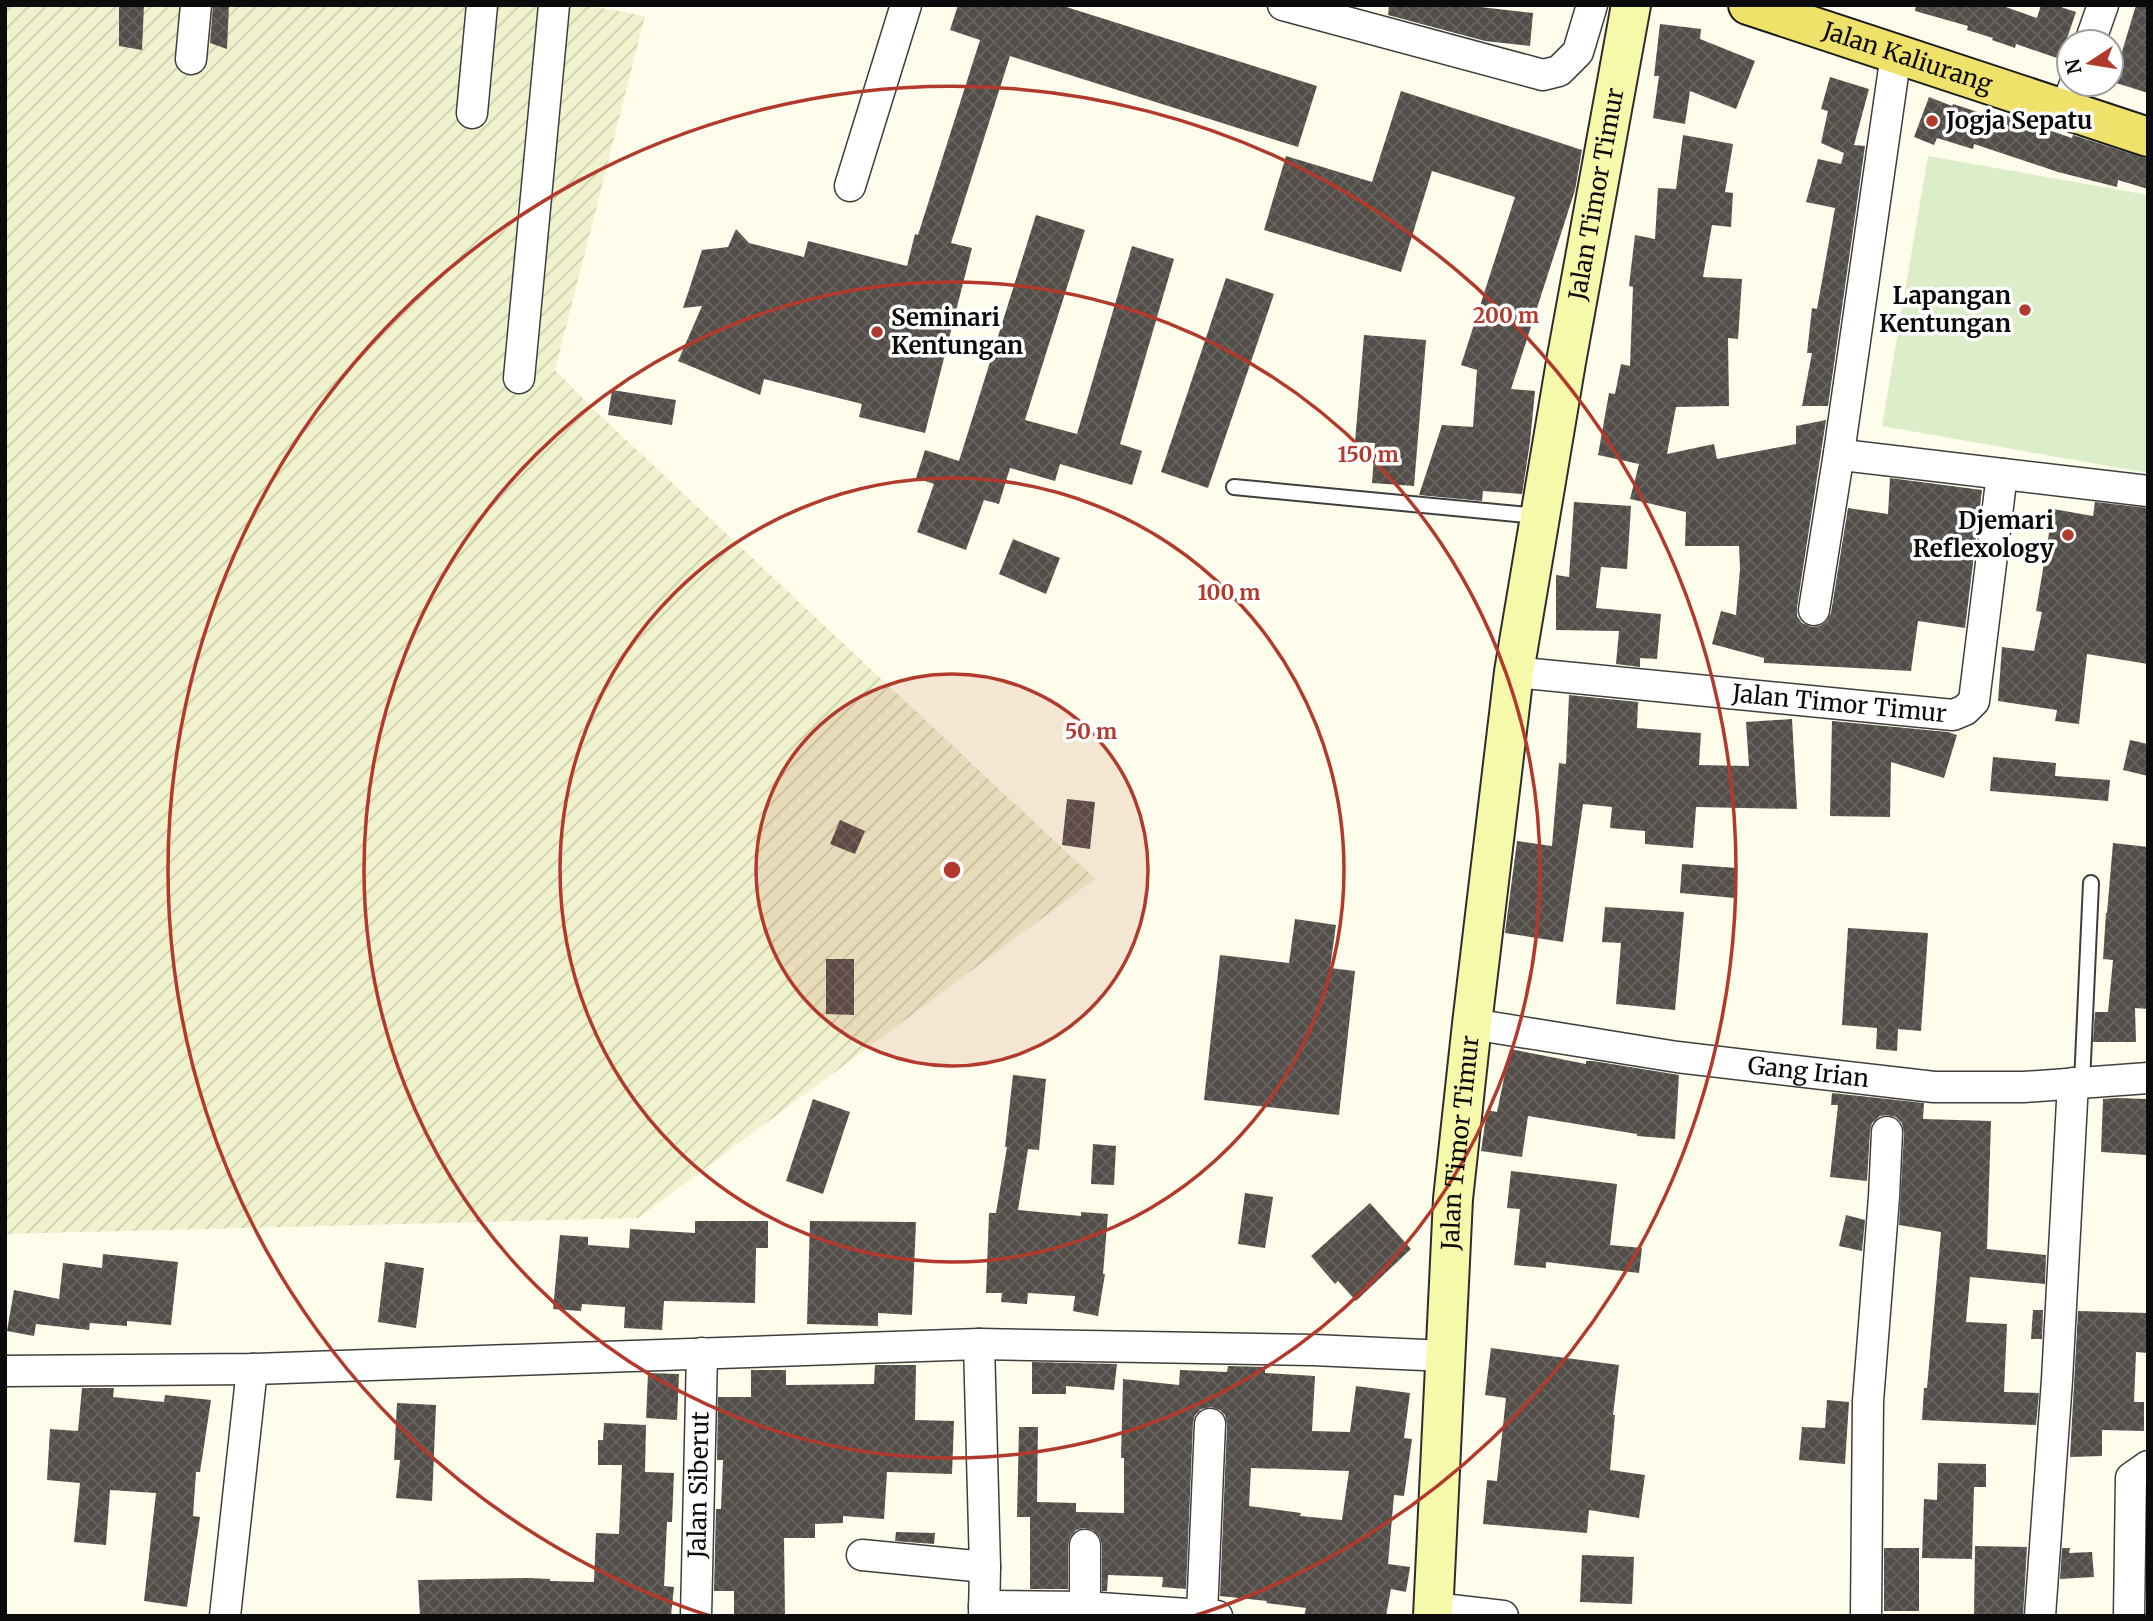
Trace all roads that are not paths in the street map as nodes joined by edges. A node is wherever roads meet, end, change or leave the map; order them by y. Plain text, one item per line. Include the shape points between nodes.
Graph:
1 (196, 5) edge
2 (482, 5) edge
3 (554, 5) edge
4 (906, 5) edge
5 (1283, 5) edge
6 (1592, 5) edge
7 (1631, 5) edge
8 (1748, 5) edge
9 (2103, 5) edge
10 (2095, 28) edge
11 (1896, 54) junction
12 (191, 59) dead end
13 (2055, 93) edge
14 (2072, 98) edge
15 (472, 113) dead end
16 (2148, 137) edge
17 (850, 186) dead end
18 (519, 378) dead end
19 (1839, 453) junction
20 (2002, 474) junction
21 (1234, 487) dead end
22 (2148, 491) edge
23 (1540, 516) junction
24 (1814, 610) dead end
25 (1514, 672) junction
26 (2091, 883) dead end
27 (1472, 1024) junction
28 (2148, 1078) edge
29 (2078, 1083) junction
30 (1887, 1132) dead end
31 (979, 1345) junction
32 (702, 1353) junction
33 (1446, 1356) junction
34 (252, 1369) junction
35 (5, 1371) edge
36 (1210, 1424) dead end
37 (2148, 1466) edge
38 (1085, 1545) dead end
39 (862, 1555) dead end
40 (985, 1567) junction
41 (1085, 1607) junction
42 (984, 1611) edge
43 (1434, 1612) edge
44 (1145, 1614) edge
45 (1210, 1615) edge
46 (225, 1616) edge
47 (696, 1616) edge
48 (1503, 1616) edge
49 (1866, 1616) edge
50 (2040, 1616) edge
51 (2129, 1616) edge

1 - 12 street
2 - 15 street
3 - 18 street
4 - 17 street
5 - 6 street via 1543,75 1559,71 1578,52
7 - 23 street, Jalan Timor Timur
8 - 11 main road, Jalan Kaliurang
9 - 10 street
11 - 13 main road, Jalan Kaliurang
11 - 19 street
14 - 16 main road, Jalan Kaliurang
19 - 20 street
19 - 24 street
20 - 22 street
20 - 25 street, Jalan Timor Timur via 1974,701 1953,715
21 - 23 lane
23 - 25 street, Jalan Timor Timur
25 - 27 street, Jalan Timor Timur
26 - 29 lane
27 - 29 street, Gang Irian via 1677,1057 1934,1087
27 - 33 street, Jalan Timor Timur via 1453,1199
28 - 29 street, Gang Irian
29 - 50 street
30 - 49 street via 1868,1401
31 - 32 street
31 - 33 street
31 - 40 street
32 - 34 street
32 - 47 street, Jalan Siberut
33 - 43 street, Jalan Timor Timur
34 - 35 street
34 - 46 street
36 - 45 street
37 - 51 street via 2131,1478
38 - 41 street
39 - 40 street
40 - 42 street
41 - 42 street
41 - 44 street
43 - 48 street
44 - 45 street

